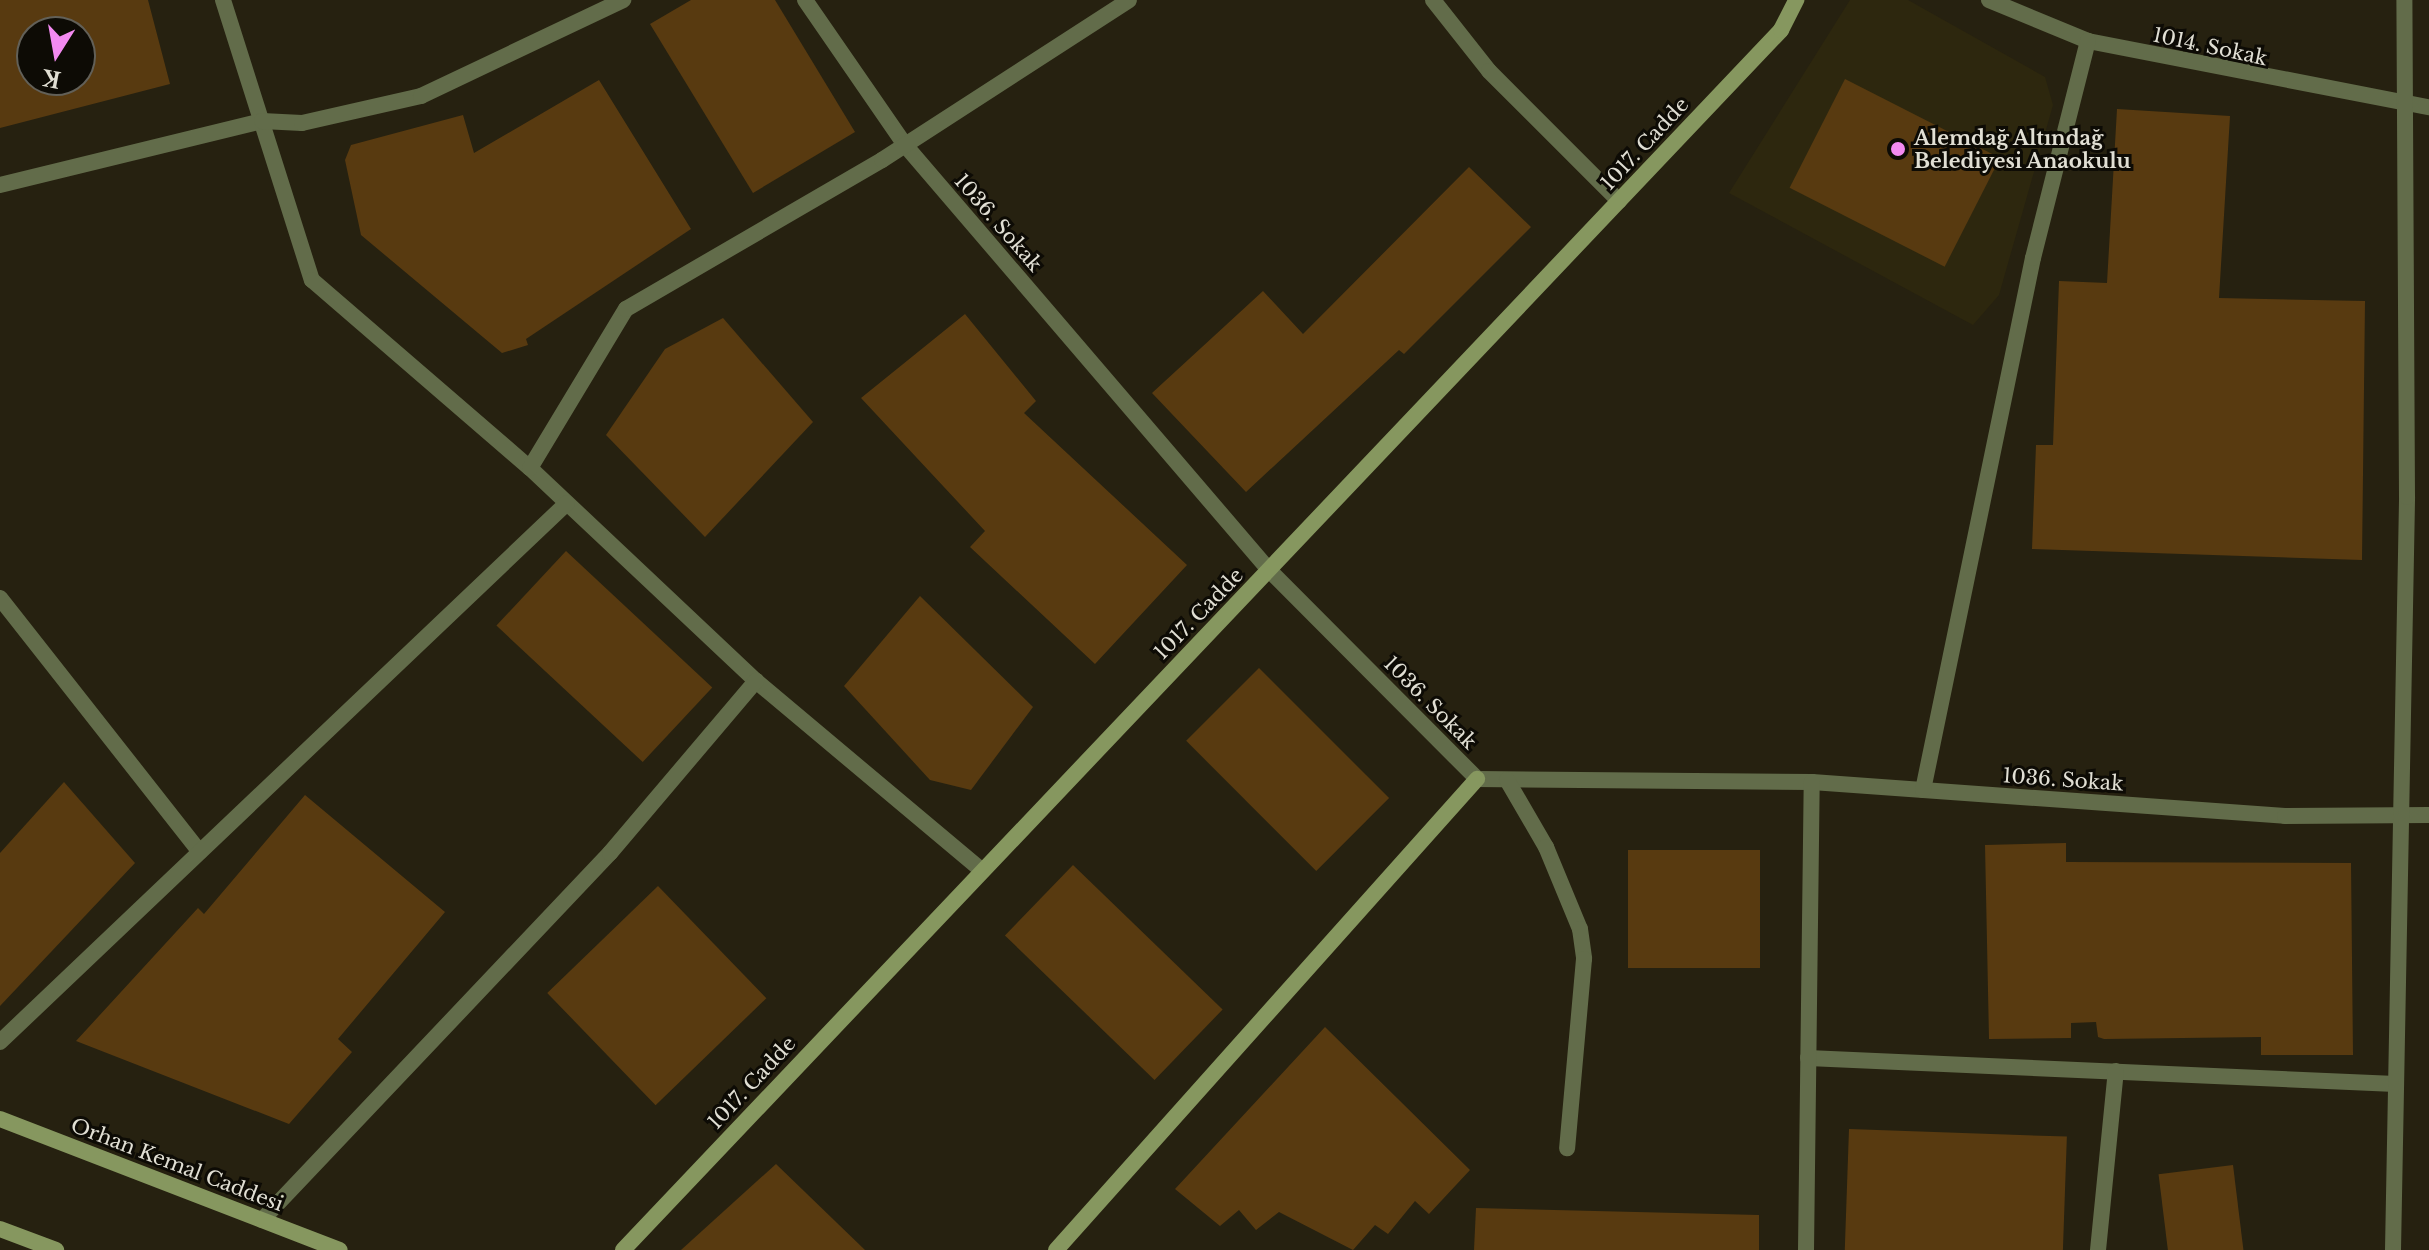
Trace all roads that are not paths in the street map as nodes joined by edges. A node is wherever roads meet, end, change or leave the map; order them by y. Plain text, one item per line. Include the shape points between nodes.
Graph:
1 (223, 0) edge
2 (623, 0) edge
3 (805, 0) edge
4 (1129, 0) edge
5 (1433, 0) edge
6 (1796, 0) edge
7 (1989, 0) edge
8 (2404, 0) edge
9 (2088, 41) junction
10 (2401, 106) junction
11 (2429, 107) edge
12 (262, 121) junction
13 (905, 145) junction
14 (0, 185) edge
15 (1619, 201) junction
16 (530, 468) junction
17 (567, 503) junction
18 (1269, 570) junction
19 (0, 598) edge
20 (756, 681) junction
21 (1477, 779) junction
22 (1507, 780) junction
23 (1812, 782) junction
24 (1923, 790) junction
25 (2399, 815) junction
26 (2429, 815) edge
27 (200, 852) junction
28 (980, 869) junction
29 (0, 1042) edge
30 (1808, 1058) junction
31 (2116, 1071) junction
32 (2395, 1084) junction
33 (0, 1119) edge
34 (1567, 1148) dead end
35 (262, 1220) junction
36 (0, 1229) edge
37 (56, 1250) edge
38 (340, 1250) edge
39 (623, 1250) edge
40 (1056, 1250) edge
41 (1806, 1250) edge
42 (2098, 1250) edge
43 (2393, 1250) edge

1 - 12 street
2 - 12 street via 421,96 302,123
3 - 13 street, 1036. Sokak
4 - 13 street
5 - 15 street via 1489,71
6 - 15 street, 1017. Cadde via 1781,30
7 - 9 street, 1014. Sokak
8 - 10 street
9 - 10 street, 1014. Sokak
9 - 24 street via 2033,258
10 - 11 street, 1014. Sokak
10 - 25 street via 2407,497
12 - 14 street
12 - 16 street via 312,280
13 - 16 street via 626,309
13 - 18 street, 1036. Sokak
15 - 18 street, 1017. Cadde
16 - 17 street
17 - 20 street
17 - 27 street
18 - 21 street, 1036. Sokak
18 - 28 street, 1017. Cadde
19 - 27 street
20 - 28 street
20 - 35 street via 610,853
21 - 22 street, 1036. Sokak
21 - 40 street
22 - 23 street, 1036. Sokak
22 - 34 street via 1546,847 1580,929 1584,959
23 - 24 street, 1036. Sokak
23 - 30 street
24 - 25 street, 1036. Sokak via 2285,816
25 - 26 street, 1036. Sokak
25 - 32 street
27 - 29 street
28 - 39 street, 1017. Cadde
30 - 31 street
30 - 41 street
31 - 32 street
31 - 42 street
32 - 43 street
33 - 35 street, Orhan Kemal Caddesi
35 - 38 street, Orhan Kemal Caddesi
36 - 37 street

